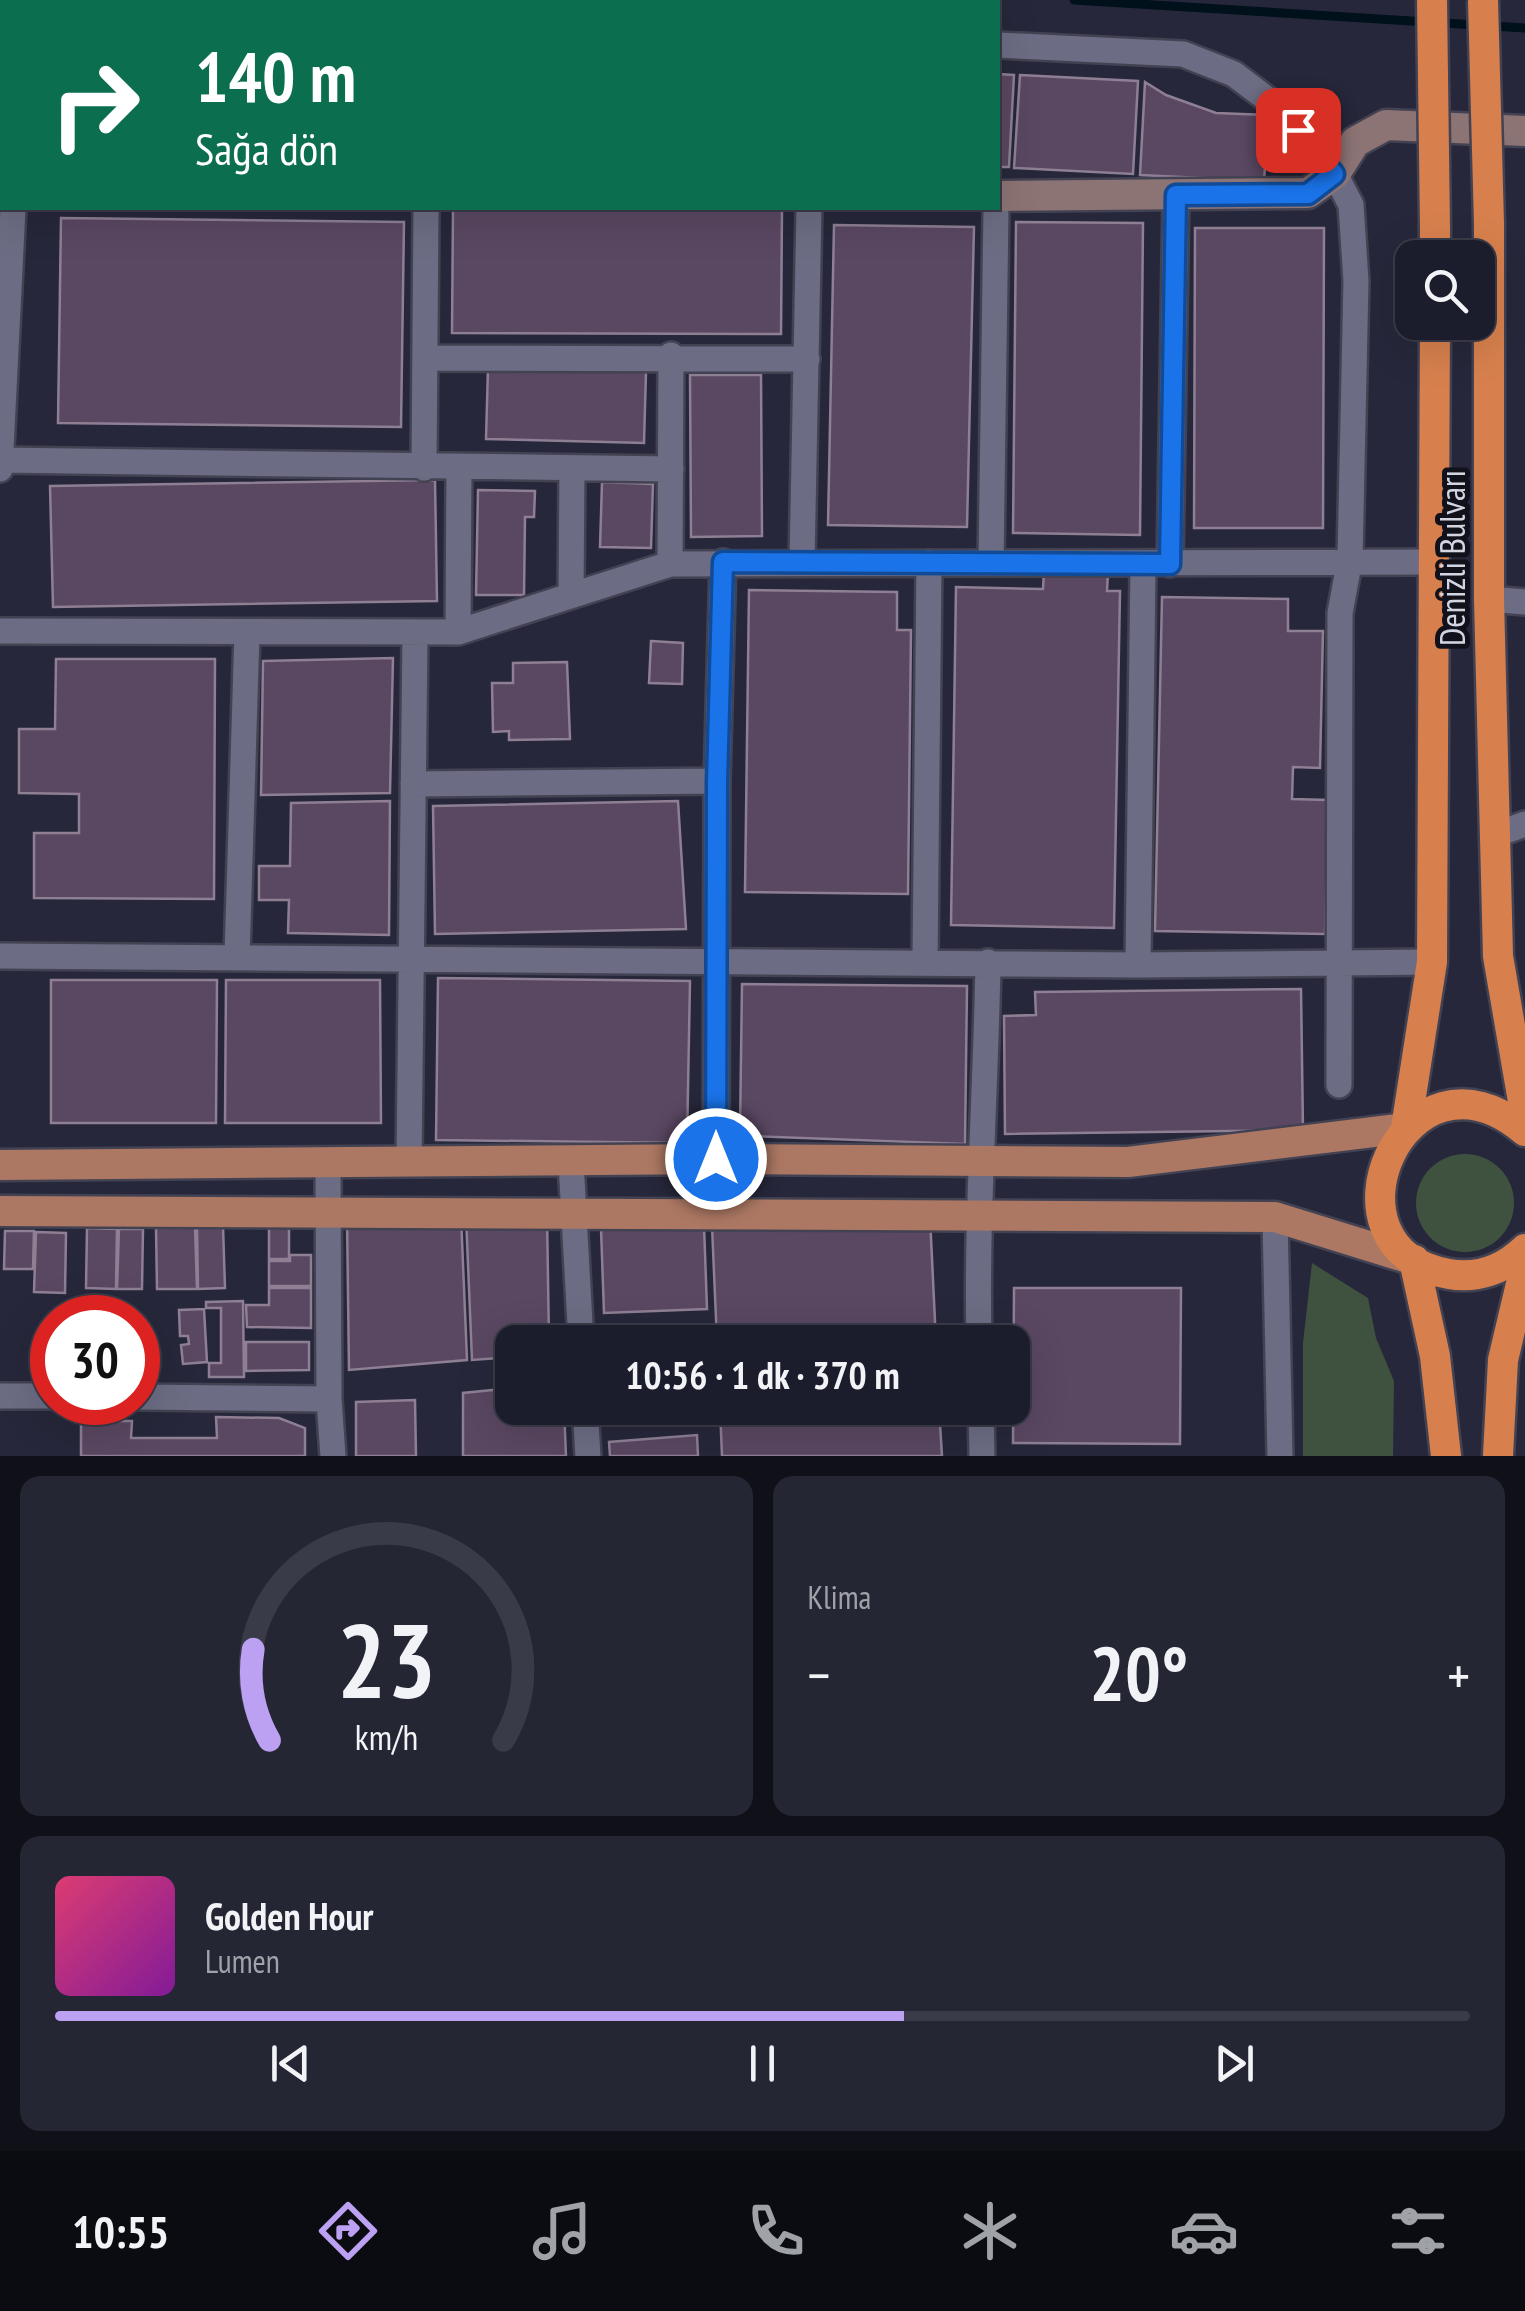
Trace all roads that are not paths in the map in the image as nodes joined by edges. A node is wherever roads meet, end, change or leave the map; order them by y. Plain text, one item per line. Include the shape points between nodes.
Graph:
1 (1432, 0) edge
2 (1483, 0) edge
3 (1000, 46) edge
4 (1525, 130) edge
5 (1334, 174) junction
6 (1176, 195) junction
7 (1000, 196) edge
8 (13, 210) edge
9 (426, 210) edge
10 (809, 210) edge
11 (996, 210) edge
12 (1435, 240) edge
13 (1434, 340) edge
14 (671, 355) junction
15 (425, 358) junction
16 (807, 359) junction
17 (0, 460) edge
18 (424, 468) junction
19 (458, 468) junction
20 (572, 468) junction
21 (0, 469) edge
22 (671, 469) junction
23 (1350, 559) junction
24 (723, 562) junction
25 (802, 562) junction
26 (992, 562) junction
27 (1433, 562) junction
28 (929, 563) junction
29 (670, 564) junction
30 (1142, 564) junction
31 (1170, 564) junction
32 (570, 595) junction
33 (1489, 599) junction
34 (1525, 602) edge
35 (0, 631) edge
36 (246, 632) junction
37 (458, 632) junction
38 (415, 635) junction
39 (717, 782) junction
40 (413, 784) junction
41 (1525, 824) edge
42 (1495, 835) junction
43 (0, 956) edge
44 (238, 956) junction
45 (410, 959) junction
46 (716, 959) junction
47 (925, 961) junction
48 (988, 962) junction
49 (1432, 962) junction
50 (1342, 963) junction
51 (1138, 965) junction
52 (1339, 1086) dead end
53 (1525, 1113) edge
54 (1406, 1128) junction
55 (1525, 1131) edge
56 (716, 1159) junction
57 (984, 1161) junction
58 (328, 1162) junction
59 (408, 1162) junction
60 (571, 1162) junction
61 (0, 1165) edge
62 (331, 1209) junction
63 (0, 1210) edge
64 (574, 1211) junction
65 (976, 1214) junction
66 (1274, 1217) junction
67 (1525, 1249) edge
68 (1414, 1260) junction
69 (1525, 1267) edge
70 (580, 1325) edge
71 (979, 1325) edge
72 (0, 1396) edge
73 (30, 1396) edge
74 (160, 1397) edge
75 (329, 1398) junction
76 (586, 1425) edge
77 (981, 1425) edge
78 (333, 1456) edge
79 (588, 1456) edge
80 (982, 1456) edge
81 (1280, 1456) edge
82 (1446, 1456) edge
83 (1498, 1456) edge

1 - 12 highway, bridge
2 - 33 highway, Denizli Bulvarı, bridge
3 - 5 street via 1183,54 1234,74 1280,109
4 - 5 street via 1386,125 1355,142
5 - 6 street via 1308,194
5 - 23 street via 1351,205 1356,281
6 - 7 street
6 - 31 street
8 - 17 street
9 - 15 street
10 - 16 street
11 - 26 street
13 - 27 highway, Denizli Bulvarı
14 - 15 street
14 - 16 street
14 - 22 street
15 - 18 street
16 - 25 street
17 - 18 street
17 - 21 street
18 - 19 street
19 - 20 street
19 - 37 street
20 - 22 street
20 - 32 street
22 - 29 street
23 - 27 street
23 - 31 street
23 - 50 street via 1340,612
24 - 25 street
24 - 29 street
24 - 39 street
25 - 28 street
26 - 28 street
26 - 30 street
27 - 49 highway, Denizli Bulvarı
28 - 47 street
29 - 32 street
30 - 31 street
30 - 51 street
32 - 37 street
33 - 34 street
33 - 42 highway, Denizli Bulvarı
35 - 36 street
36 - 38 street
36 - 44 street
37 - 38 street
38 - 40 street
39 - 40 street
39 - 46 street
40 - 45 street
41 - 42 street
42 - 53 highway, Denizli Bulvarı via 1498,956
43 - 44 street
44 - 45 street
45 - 46 street
45 - 59 street
46 - 47 street
46 - 56 street
47 - 48 street
48 - 51 street
48 - 57 street
49 - 50 street
49 - 54 highway, Denizli Bulvarı
50 - 51 street
50 - 52 street
54 - 55 highway via 1454,1105 1495,1112
54 - 57 main road via 1128,1162
54 - 68 highway via 1380,1171 1378,1196 1396,1243
56 - 57 main road
56 - 60 main road
57 - 65 street
58 - 59 main road
58 - 61 main road
58 - 62 street
59 - 60 main road
60 - 64 street
62 - 63 main road
62 - 64 main road
62 - 75 street
64 - 65 main road
64 - 70 street
65 - 66 main road
65 - 71 street
66 - 68 main road
66 - 81 street
67 - 68 highway via 1488,1272 1462,1276
68 - 82 highway via 1435,1356
69 - 83 highway via 1502,1360
72 - 73 street
74 - 75 street
75 - 78 street
76 - 79 street
77 - 80 street

